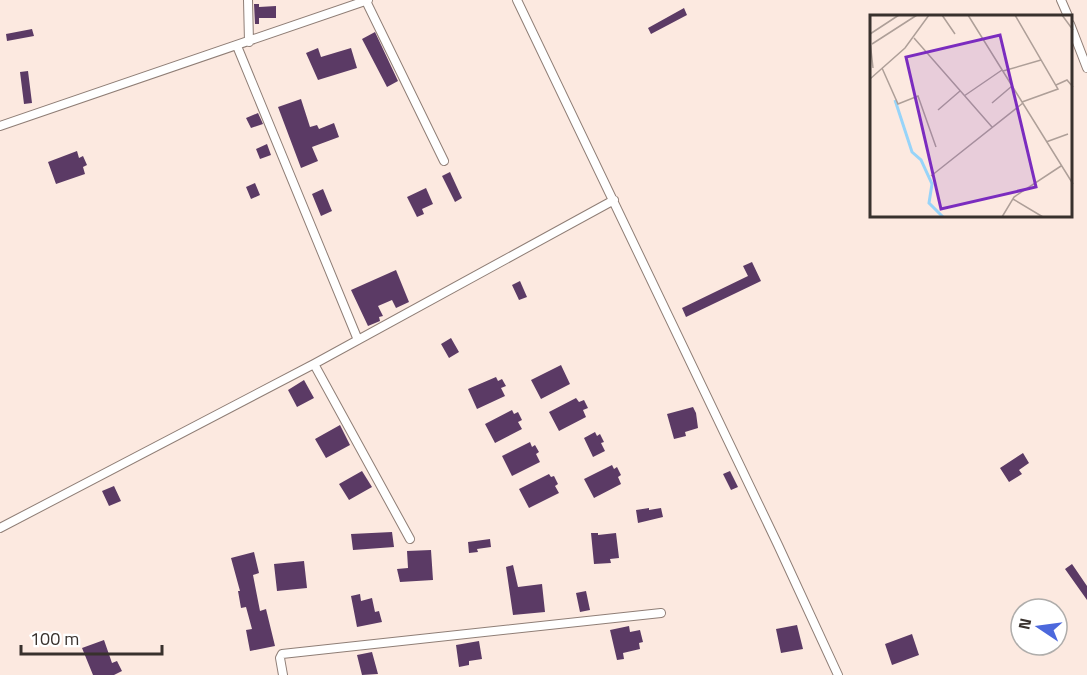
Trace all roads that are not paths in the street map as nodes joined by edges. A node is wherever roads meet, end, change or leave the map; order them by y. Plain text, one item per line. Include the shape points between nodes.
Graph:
1 (248, 0) edge
2 (367, 0) edge
3 (517, 0) edge
4 (1061, 0) edge
5 (1068, 15) edge
6 (1072, 27) edge
7 (249, 42) junction
8 (237, 46) junction
9 (1087, 68) edge
10 (0, 126) edge
11 (444, 161) dead end
12 (614, 200) junction
13 (358, 340) junction
14 (314, 364) junction
15 (0, 528) edge
16 (410, 539) dead end
17 (661, 613) dead end
18 (283, 675) edge
19 (838, 675) edge

1 - 7 street
2 - 7 street
2 - 11 street
3 - 12 street
4 - 5 street
6 - 9 street
7 - 8 street
8 - 10 street
8 - 13 street
12 - 13 street
12 - 19 street
13 - 14 street
14 - 15 street
14 - 16 street
17 - 18 street via 282,654

